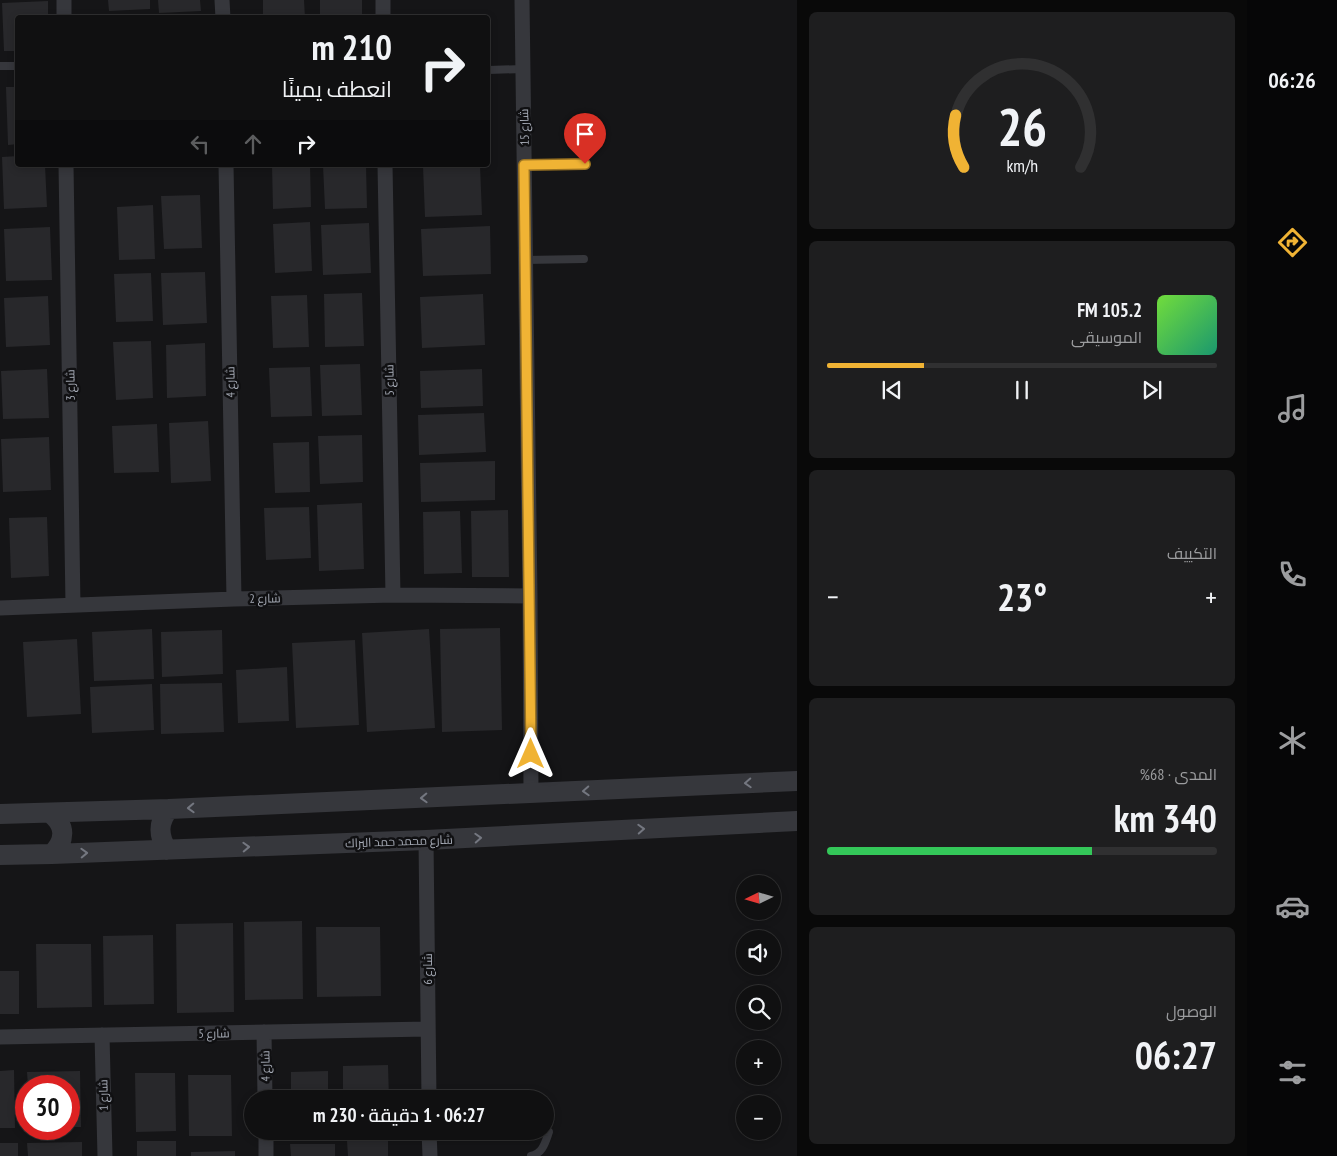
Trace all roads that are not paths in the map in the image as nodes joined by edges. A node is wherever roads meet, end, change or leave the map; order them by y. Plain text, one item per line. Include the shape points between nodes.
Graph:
1 (64, 0) edge
2 (222, 0) edge
3 (382, 0) edge
4 (522, 0) edge
5 (64, 15) edge
6 (223, 15) edge
7 (383, 15) edge
8 (0, 66) edge
9 (15, 66) edge
10 (523, 68) junction
11 (490, 70) edge
12 (585, 164) dead end
13 (524, 165) junction
14 (66, 167) edge
15 (226, 167) edge
16 (385, 167) edge
17 (584, 259) dead end
18 (525, 260) junction
19 (393, 595) junction
20 (530, 596) junction
21 (234, 598) junction
22 (73, 605) junction
23 (0, 608) edge
24 (797, 781) edge
25 (531, 794) junction
26 (169, 809) junction
27 (50, 813) junction
28 (0, 814) edge
29 (797, 821) edge
30 (426, 840) junction
31 (167, 850) junction
32 (52, 854) junction
33 (0, 855) edge
34 (428, 1029) junction
35 (264, 1032) junction
36 (102, 1035) junction
37 (0, 1037) edge
38 (265, 1090) edge
39 (429, 1090) edge
40 (266, 1140) edge
41 (429, 1140) edge
42 (546, 1140) edge
43 (104, 1156) edge
44 (266, 1156) edge
45 (430, 1156) edge
46 (530, 1156) edge

1 - 5 street
2 - 6 street
3 - 7 street
4 - 10 street, شارع 15
8 - 9 lane
10 - 11 lane
10 - 13 street, شارع 15
12 - 13 lane
13 - 18 street, شارع 15
14 - 22 street, شارع 3
15 - 21 street, شارع 4
16 - 19 street, شارع 5
17 - 18 lane
18 - 20 street, شارع 15
19 - 20 street, شارع 2
19 - 21 street, شارع 2
20 - 25 street, شارع 15
21 - 22 street, شارع 2
22 - 23 street, شارع 2
24 -> 25 street
25 -> 26 street
26 - 27 street
26 - 31 street via 160,829
27 - 28 street
27 - 32 street via 56,818 62,833 58,848
30 -> 29 street, شارع محمد حمد البراك
31 -> 30 street, شارع محمد حمد البراك
30 - 34 street, شارع 6
32 -> 31 street, شارع محمد حمد البراك
32 - 33 street, شارع محمد حمد البراك
34 - 35 street, شارع 5
34 - 39 street, شارع 6
35 - 36 street, شارع 5
35 - 38 street, شارع 4
36 - 37 street, شارع 5
36 - 43 street, شارع 1
40 - 44 street
41 - 45 street
42 - 46 lane via 544,1148

